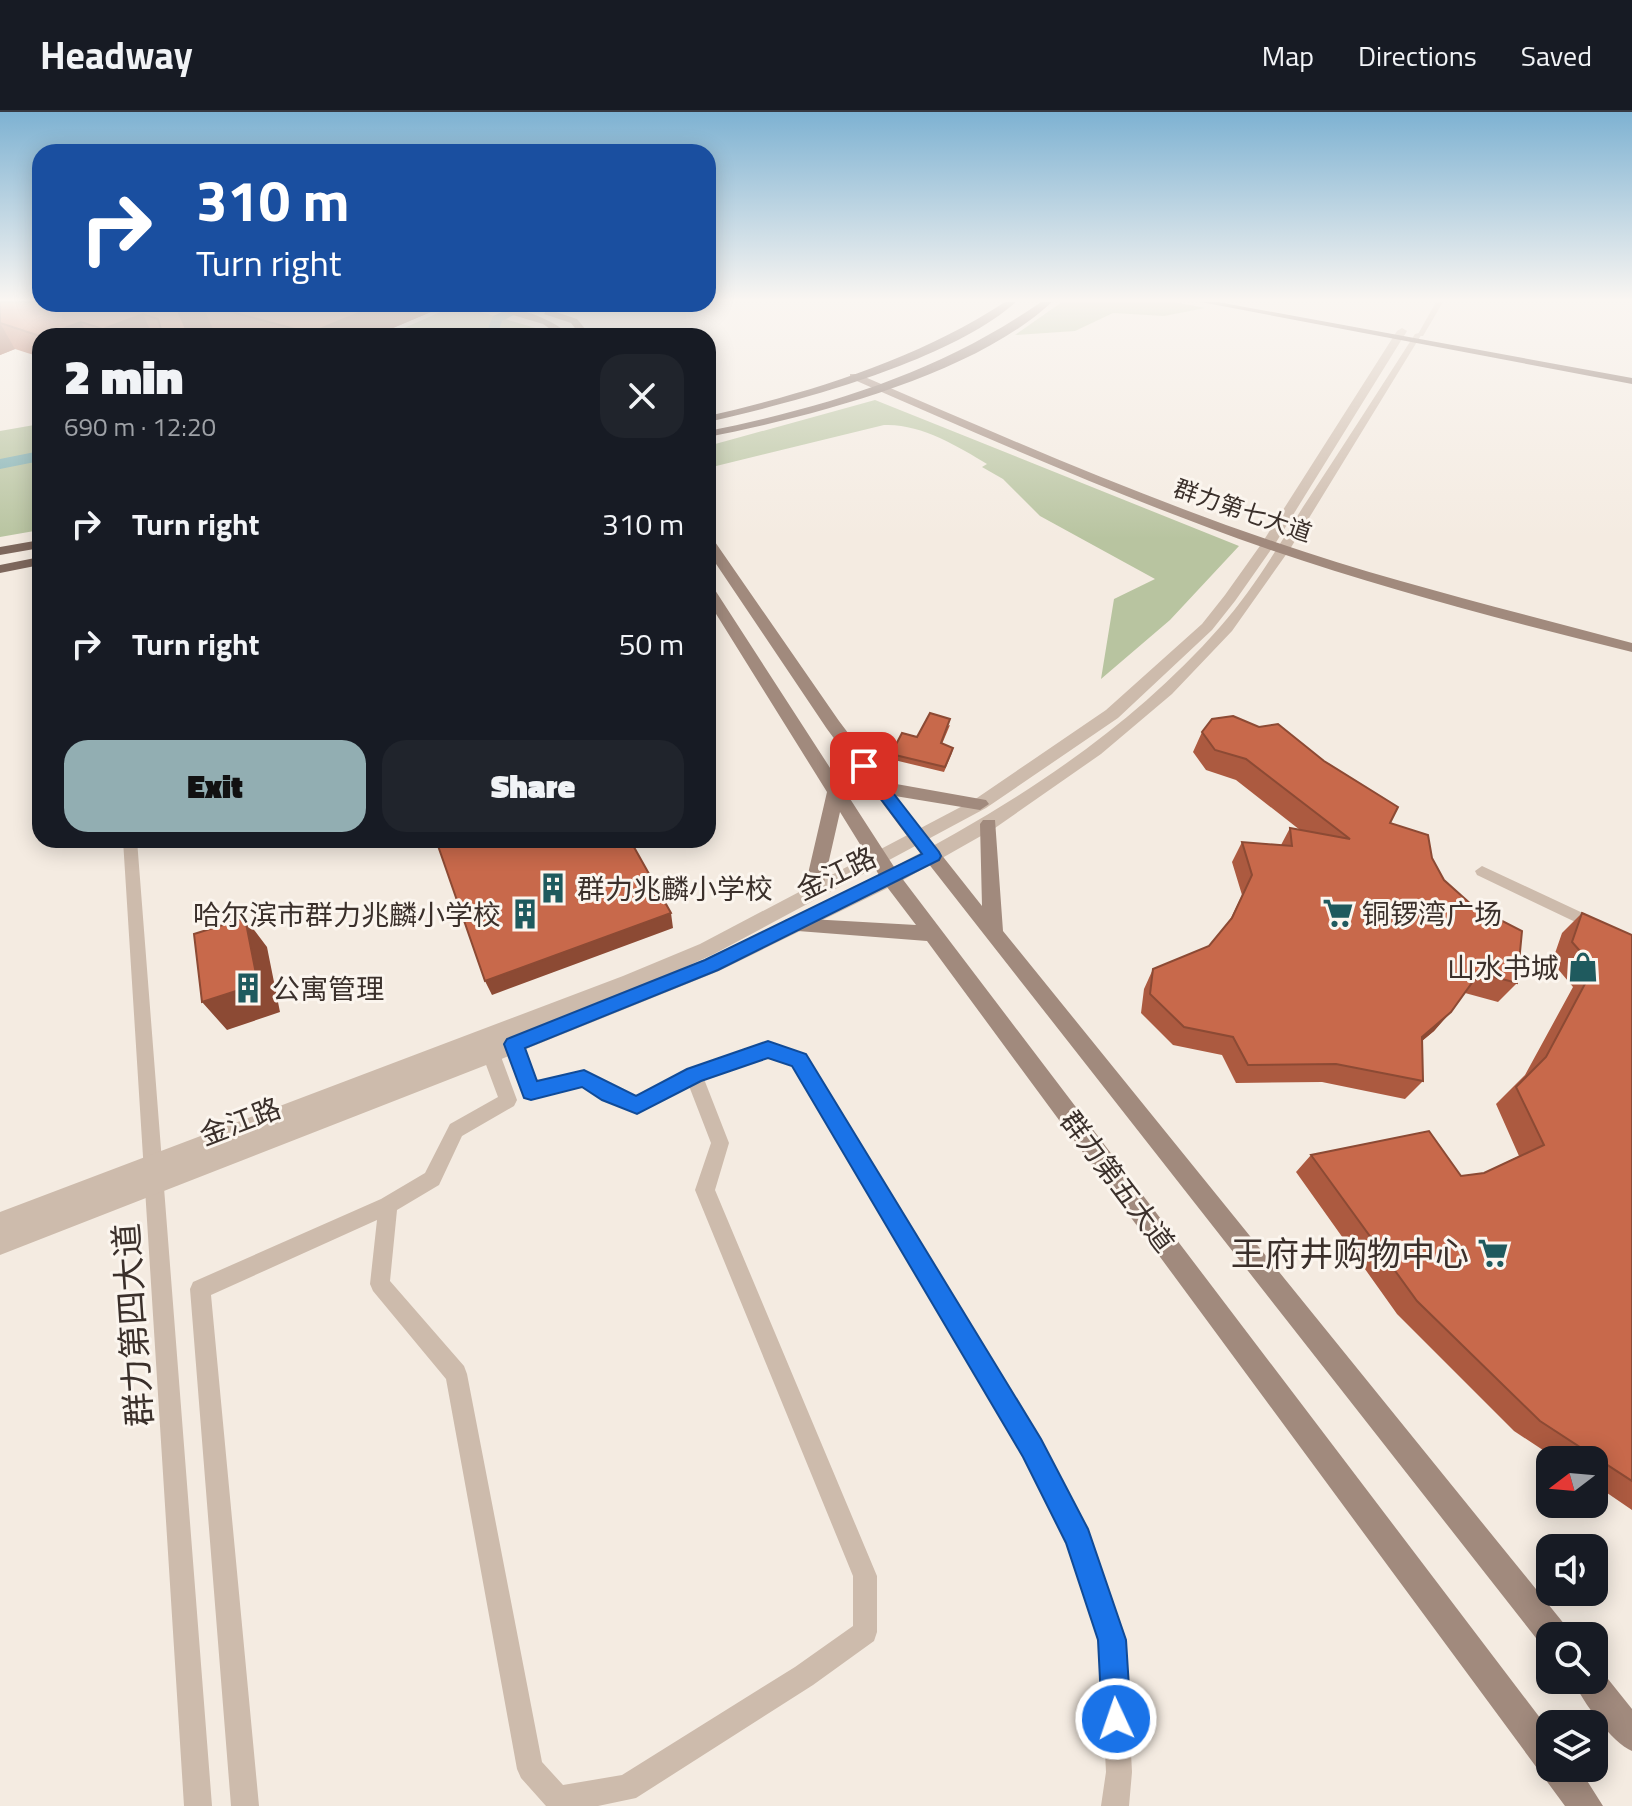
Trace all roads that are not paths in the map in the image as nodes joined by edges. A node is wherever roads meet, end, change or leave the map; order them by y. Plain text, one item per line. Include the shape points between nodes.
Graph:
1 (838, 381) edge
2 (865, 381) edge
3 (895, 381) joint
4 (1380, 381) edge
5 (878, 387) junction
6 (716, 417) edge
7 (716, 433) edge
8 (1278, 541) junction
9 (32, 545) edge
10 (0, 551) edge
11 (716, 553) edge
12 (32, 563) edge
13 (0, 569) edge
14 (716, 603) edge
15 (1632, 636) edge
16 (1632, 648) edge
17 (879, 787) junction
18 (836, 792) junction
19 (980, 804) junction
20 (989, 824) junction
21 (916, 836) junction
22 (131, 848) edge
23 (933, 856) junction
24 (877, 857) junction
25 (1482, 871) dead end
26 (891, 878) junction
27 (813, 891) junction
28 (792, 925) junction
29 (993, 931) junction
30 (933, 934) junction
31 (1632, 943) edge
32 (513, 1044) junction
33 (491, 1054) junction
34 (694, 1075) junction
35 (154, 1175) junction
36 (388, 1205) junction
37 (0, 1224) edge
38 (0, 1243) edge
39 (1543, 1622) edge
40 (1600, 1694) edge
41 (1632, 1735) edge
42 (1536, 1739) edge
43 (1568, 1782) edge
44 (198, 1806) edge
45 (245, 1806) edge
46 (1115, 1806) edge
47 (1586, 1806) edge

1 - 6 main road
2 - 5 main road, 群力第七大道
3 - 5 main road
3 - 8 main road, 群力第七大道
4 - 8 street, 金江路
5 - 7 main road via 816,409
5 - 8 main road, 群力第七大道 via 1093,478
8 - 15 main road, 群力第七大道
8 - 16 main road, 群力第七大道
8 - 19 street, 金江路 via 1207,627 1159,674 1080,738
8 - 20 street, 金江路 via 1227,628 1167,691 1095,750
9 - 10 main road
11 - 17 main road, 群力第五大道
12 - 13 main road
14 - 18 main road, 群力第五大道
17 - 19 main road
17 - 21 main road, 群力第五大道
18 - 24 main road, 群力第五大道
18 - 27 main road
19 - 21 street, 金江路
20 - 23 street, 金江路
20 - 29 main road
21 - 23 main road, 群力第五大道
21 - 24 street, 金江路
22 - 35 street, 群力第四大道
23 - 26 street, 金江路
23 - 29 main road, 群力第五大道
24 - 26 main road, 群力第五大道
24 - 27 street, 金江路
25 - 31 street
26 - 28 street, 金江路
26 - 30 main road, 群力第五大道
27 - 35 street, 金江路 via 707,949
28 - 30 main road
28 - 32 street, 金江路 via 712,965
29 - 39 main road, 群力第五大道
30 - 42 main road, 群力第五大道
32 - 33 street, 金江路
32 - 34 street via 531,1092 584,1078 637,1105
33 - 35 street, 金江路
33 - 36 street via 508,1100 456,1130 432,1179
34 - 36 street via 720,1143 705,1190 865,1576 865,1632 626,1788 558,1799 530,1769 456,1374 380,1284
34 - 46 street via 768,1050 799,1060 1032,1448 1078,1538 1112,1640 1119,1772
35 - 37 street, 金江路
35 - 38 street, 金江路
35 - 44 street, 群力第四大道
36 - 45 street via 200,1289
40 - 41 main road
43 - 47 main road

